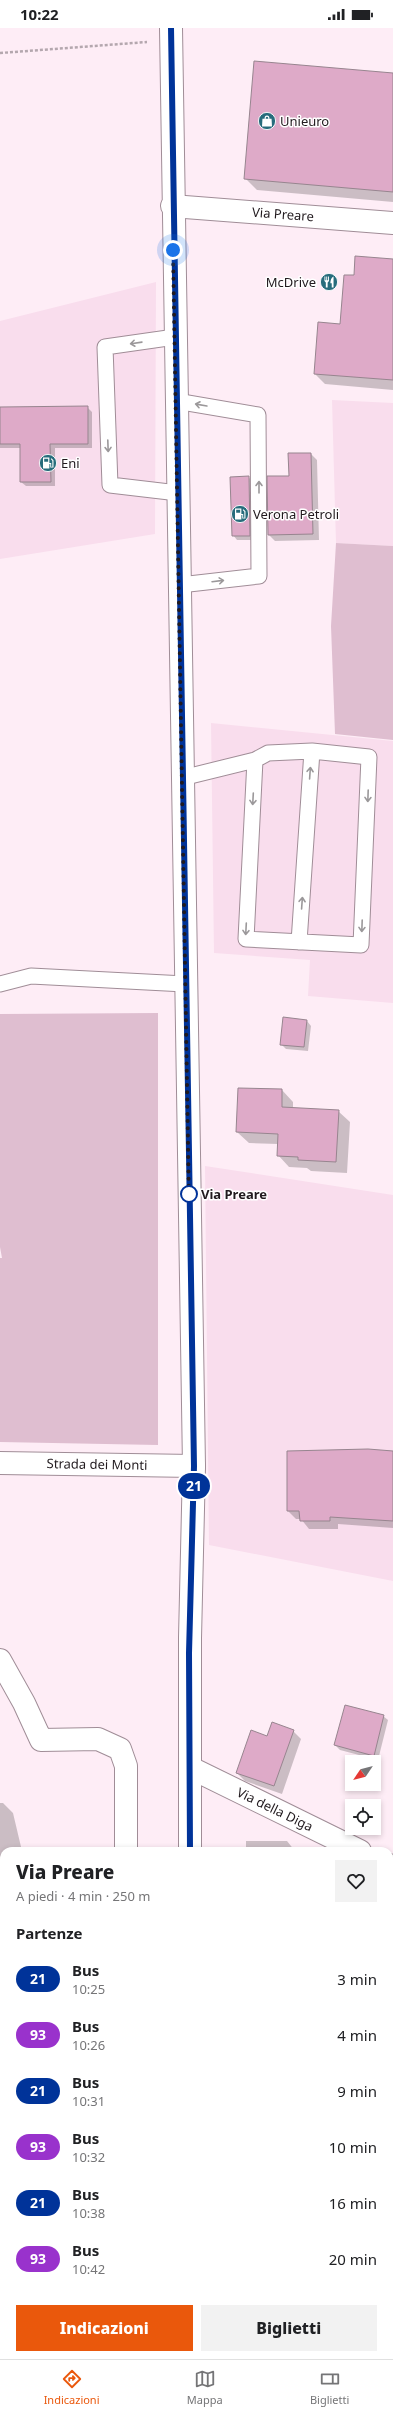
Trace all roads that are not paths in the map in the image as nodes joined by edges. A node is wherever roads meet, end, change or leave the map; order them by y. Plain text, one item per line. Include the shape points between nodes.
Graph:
1 (171, 34) edge
2 (172, 206) junction
3 (393, 223) edge
4 (175, 338) junction
5 (176, 401) junction
6 (178, 493) junction
7 (180, 586) junction
8 (312, 751) junction
9 (255, 760) junction
10 (182, 778) junction
11 (299, 942) junction
12 (0, 984) edge
13 (185, 984) junction
14 (0, 1463) edge
15 (194, 1466) junction
16 (0, 1660) edge
17 (191, 1768) junction
18 (126, 1847) edge
19 (190, 1847) edge
20 (352, 1847) edge

1 - 2 main road
2 - 3 main road, Via Preare
2 - 4 main road
4 - 5 main road
4 -> 6 lane via 105,347 110,485
5 - 6 main road
7 -> 5 lane via 259,576 258,415
6 - 7 main road
7 - 10 main road
8 - 9 lane via 268,753
11 -> 8 lane
8 -> 11 lane via 369,757 361,945
9 - 10 lane
9 -> 11 lane via 246,939
10 - 13 main road
12 - 13 lane via 31,976
13 - 15 main road
14 - 15 main road, Strada dei Monti
15 - 17 main road via 189,1653
16 - 18 main road via 41,1740 98,1739 120,1749 126,1766
17 - 19 main road
17 - 20 main road, Via della Diga

